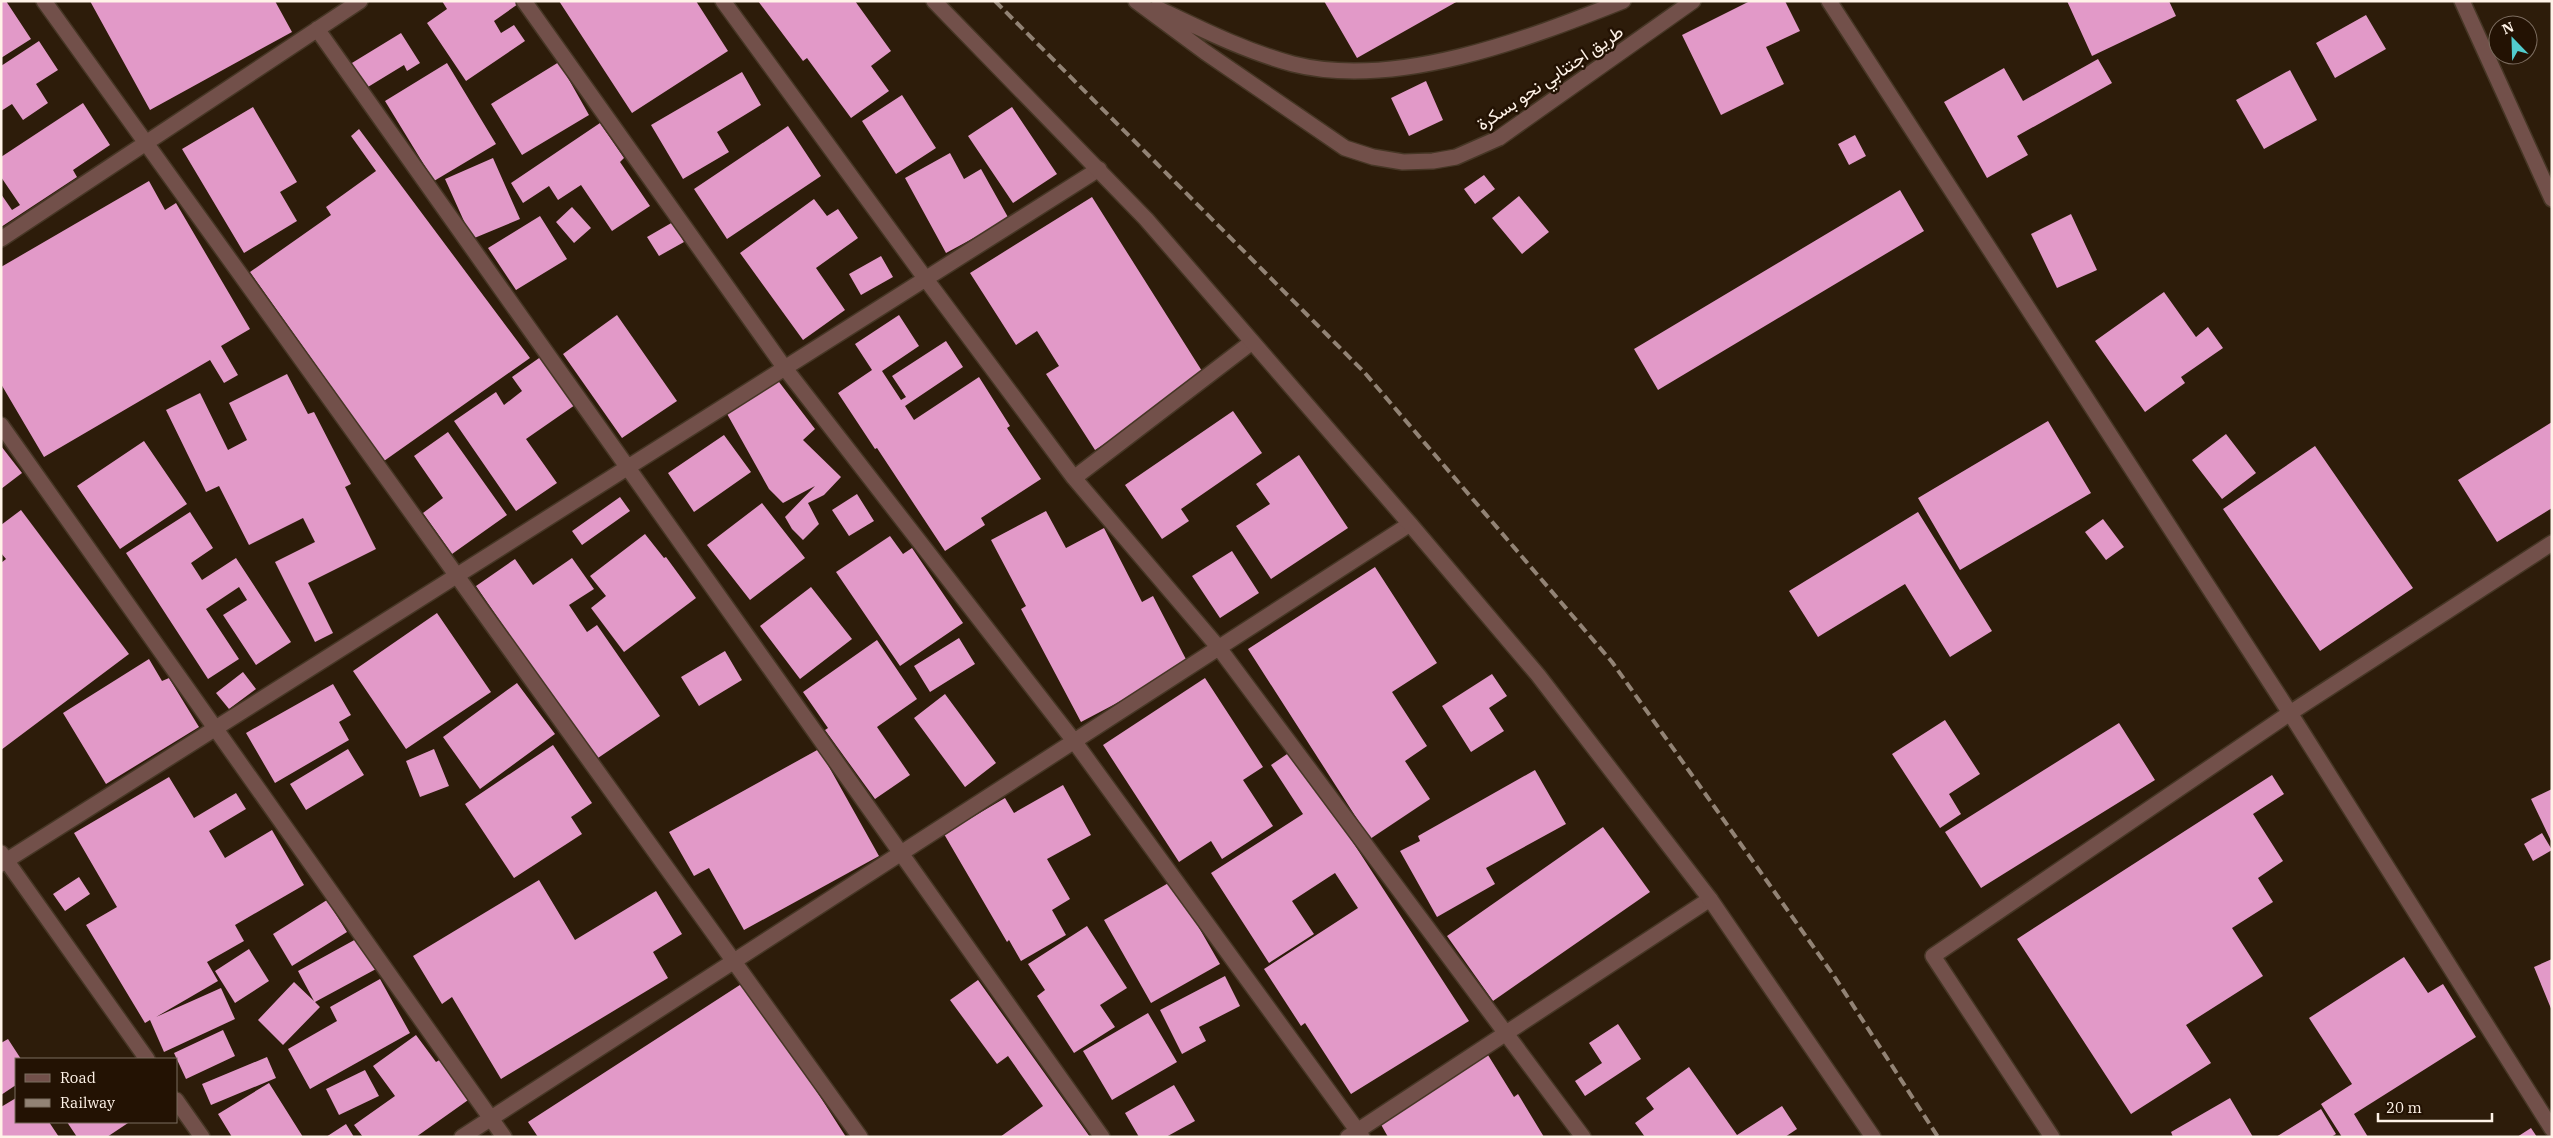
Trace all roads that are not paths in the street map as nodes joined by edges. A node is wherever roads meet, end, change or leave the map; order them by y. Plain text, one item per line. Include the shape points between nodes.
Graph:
1 (360, 1) edge
2 (524, 1) edge
3 (723, 1) edge
4 (934, 1) edge
5 (1136, 1) edge
6 (1143, 1) edge
7 (1623, 1) edge
8 (1693, 1) edge
9 (1829, 1) edge
10 (2462, 1) edge
11 (52, 4) edge
12 (317, 29) junction
13 (146, 143) junction
14 (1098, 169) junction
15 (2552, 199) edge
16 (1, 239) edge
17 (925, 278) junction
18 (1252, 342) junction
19 (784, 367) junction
20 (1, 425) edge
21 (626, 467) junction
22 (1074, 478) junction
23 (1410, 524) junction
24 (2552, 543) edge
25 (456, 574) junction
26 (1219, 648) junction
27 (2290, 713) junction
28 (214, 727) junction
29 (1074, 741) junction
30 (902, 854) junction
31 (3, 859) edge
32 (1710, 899) junction
33 (734, 960) junction
34 (1506, 1033) junction
35 (147, 1058) edge
36 (178, 1103) edge
37 (491, 1118) junction
38 (2552, 1129) edge
39 (1356, 1135) edge
40 (202, 1137) edge
41 (462, 1137) edge
42 (504, 1137) edge
43 (860, 1137) edge
44 (1102, 1137) edge
45 (1583, 1137) edge
46 (1872, 1137) edge
47 (2052, 1137) edge

1 - 12 street
2 - 19 street
3 - 17 street
4 - 14 street
5 - 8 street, طريق اجتنابي نحو بسكرة via 1204,52 1345,148 1403,162 1456,157 1499,138
6 - 7 street, طريق اجتنابي نحو بسكرة via 1220,39 1294,64 1358,72 1425,64 1495,47
9 - 27 street
10 - 15 street
11 - 13 street
12 - 13 street
12 - 21 street
13 - 16 street
13 - 25 street
14 - 17 street
14 - 18 street via 1146,219
17 - 19 street
17 - 22 street
18 - 22 street
18 - 23 street
19 - 21 street
19 - 29 street
20 - 28 street
21 - 25 street
21 - 30 street
22 - 26 street
23 - 26 street
23 - 32 street via 1538,675
24 - 27 street
25 - 28 street
25 - 33 street
26 - 29 street
26 - 34 street
27 - 38 street
27 - 47 street via 1933,956
28 - 31 street
28 - 37 street
29 - 30 street
29 - 39 street
30 - 33 street
30 - 44 street
31 - 35 street
32 - 34 street
32 - 46 street
33 - 37 street
33 - 43 street
34 - 39 street
34 - 45 street
36 - 40 street
37 - 41 street
37 - 42 street

